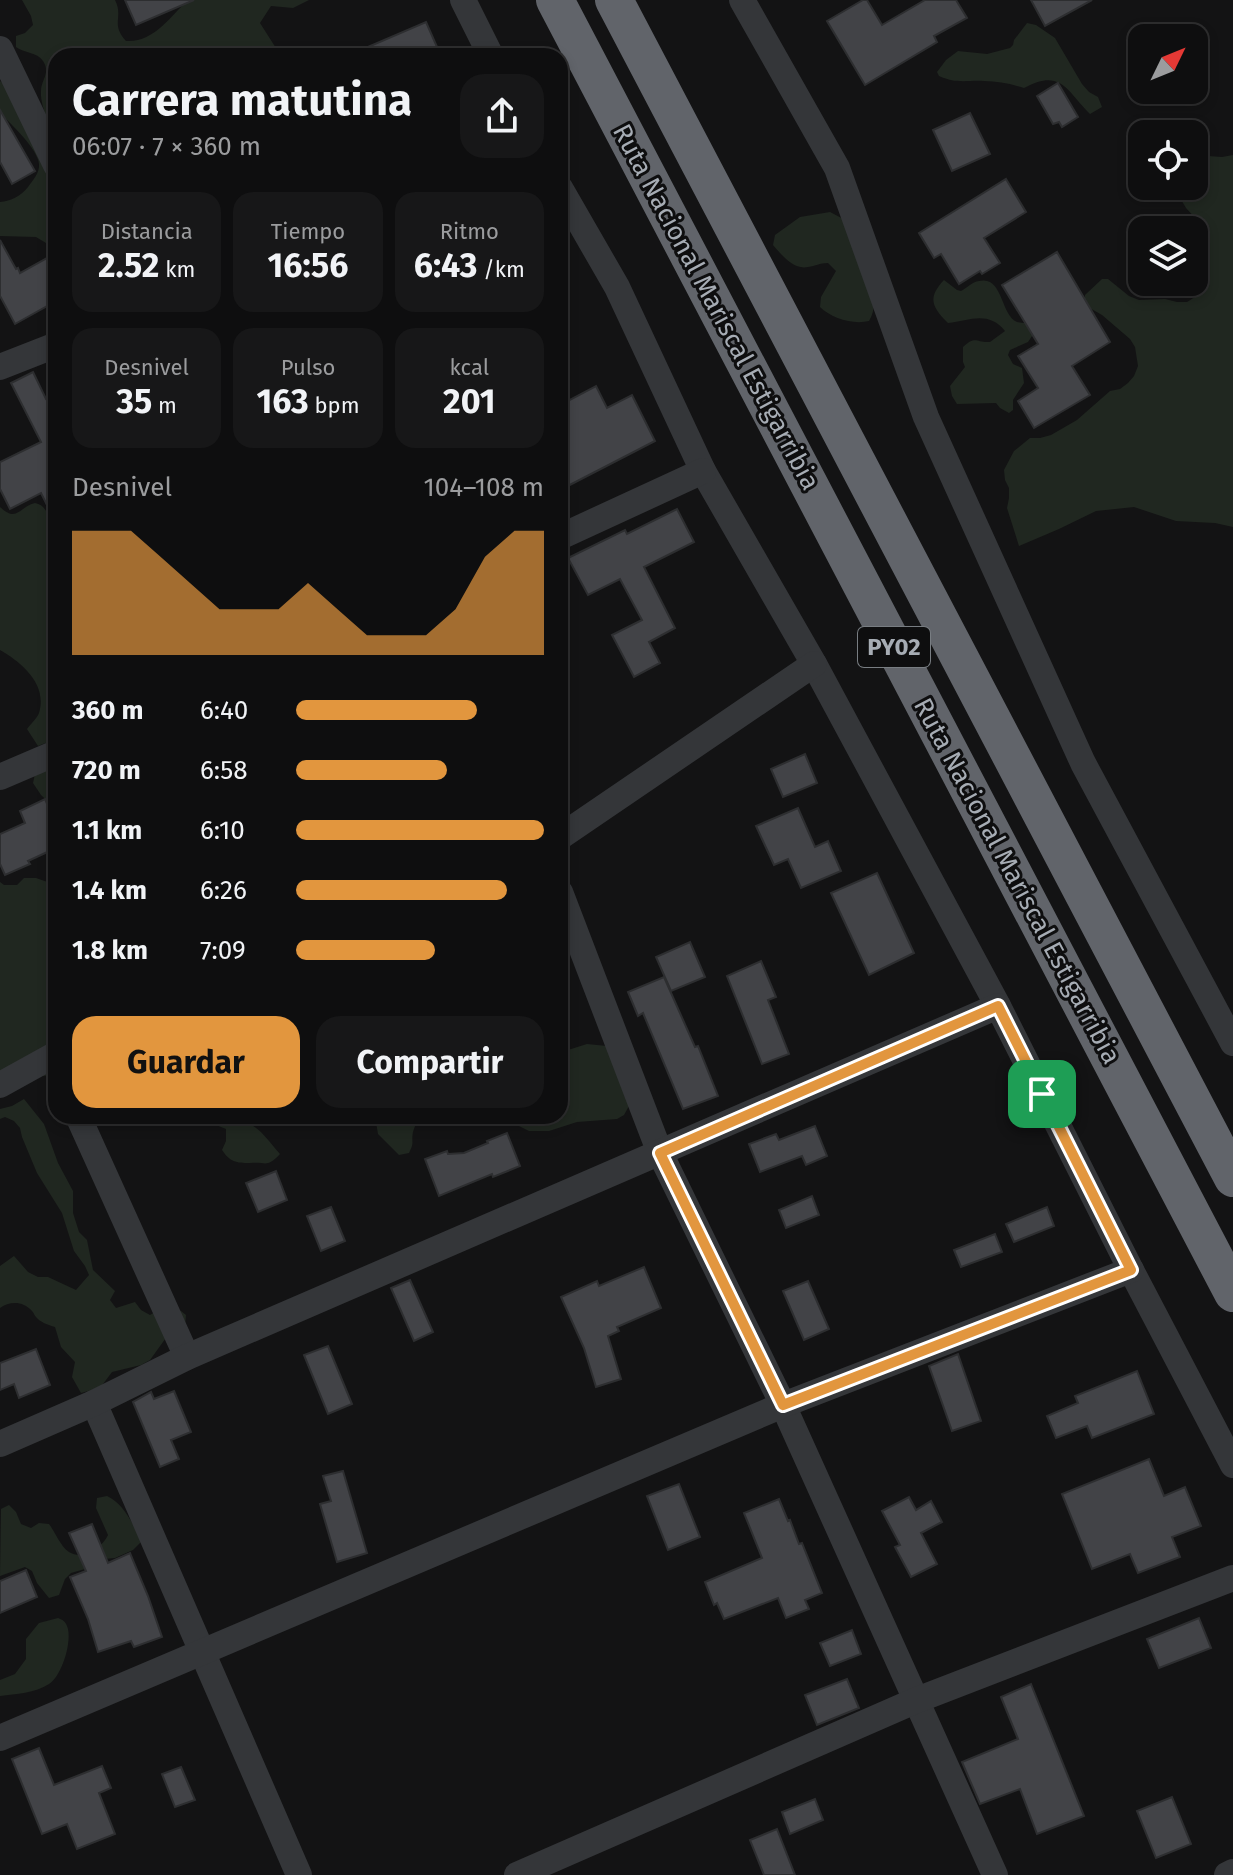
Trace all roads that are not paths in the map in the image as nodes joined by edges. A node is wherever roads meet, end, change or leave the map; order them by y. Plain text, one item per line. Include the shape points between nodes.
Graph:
1 (463, 0) edge
2 (555, 0) edge
3 (614, 0) edge
4 (742, 0) edge
5 (487, 48) edge
6 (0, 49) edge
7 (48, 148) edge
8 (568, 202) edge
9 (48, 348) edge
10 (0, 367) edge
11 (703, 471) junction
12 (568, 533) edge
13 (814, 664) junction
14 (48, 756) edge
15 (0, 777) edge
16 (568, 832) edge
17 (568, 913) edge
18 (998, 1006) junction
19 (1233, 1043) edge
20 (48, 1063) edge
21 (0, 1085) edge
22 (82, 1124) edge
23 (660, 1153) junction
24 (1233, 1178) edge
25 (1131, 1270) junction
26 (1233, 1293) edge
27 (187, 1357) junction
28 (94, 1403) junction
29 (783, 1405) junction
30 (0, 1444) edge
31 (1233, 1465) edge
32 (1233, 1578) edge
33 (201, 1652) junction
34 (917, 1700) junction
35 (0, 1738) edge
36 (1233, 1872) edge
37 (299, 1875) edge
38 (517, 1875) edge
39 (995, 1875) edge
40 (1227, 1875) edge

1 - 5 street
2 - 26 highway, Ruta Nacional Mariscal Estigarribia / PY02
3 - 24 highway, Ruta Nacional Mariscal Estigarribia / PY02
4 - 19 street via 837,168 926,417 1083,763
6 - 7 street
8 - 11 street via 617,287
9 - 10 street
11 - 12 street
11 - 13 street
13 - 16 street
13 - 18 street
14 - 15 street
17 - 23 street
18 - 23 street
18 - 25 street
20 - 21 street
22 - 27 street
23 - 27 street
23 - 29 street
25 - 29 street
25 - 31 street
27 - 28 street
28 - 30 street
28 - 33 street
29 - 33 street
29 - 34 street
32 - 34 street
33 - 35 street
33 - 37 street
34 - 38 street
34 - 39 street
36 - 40 street

